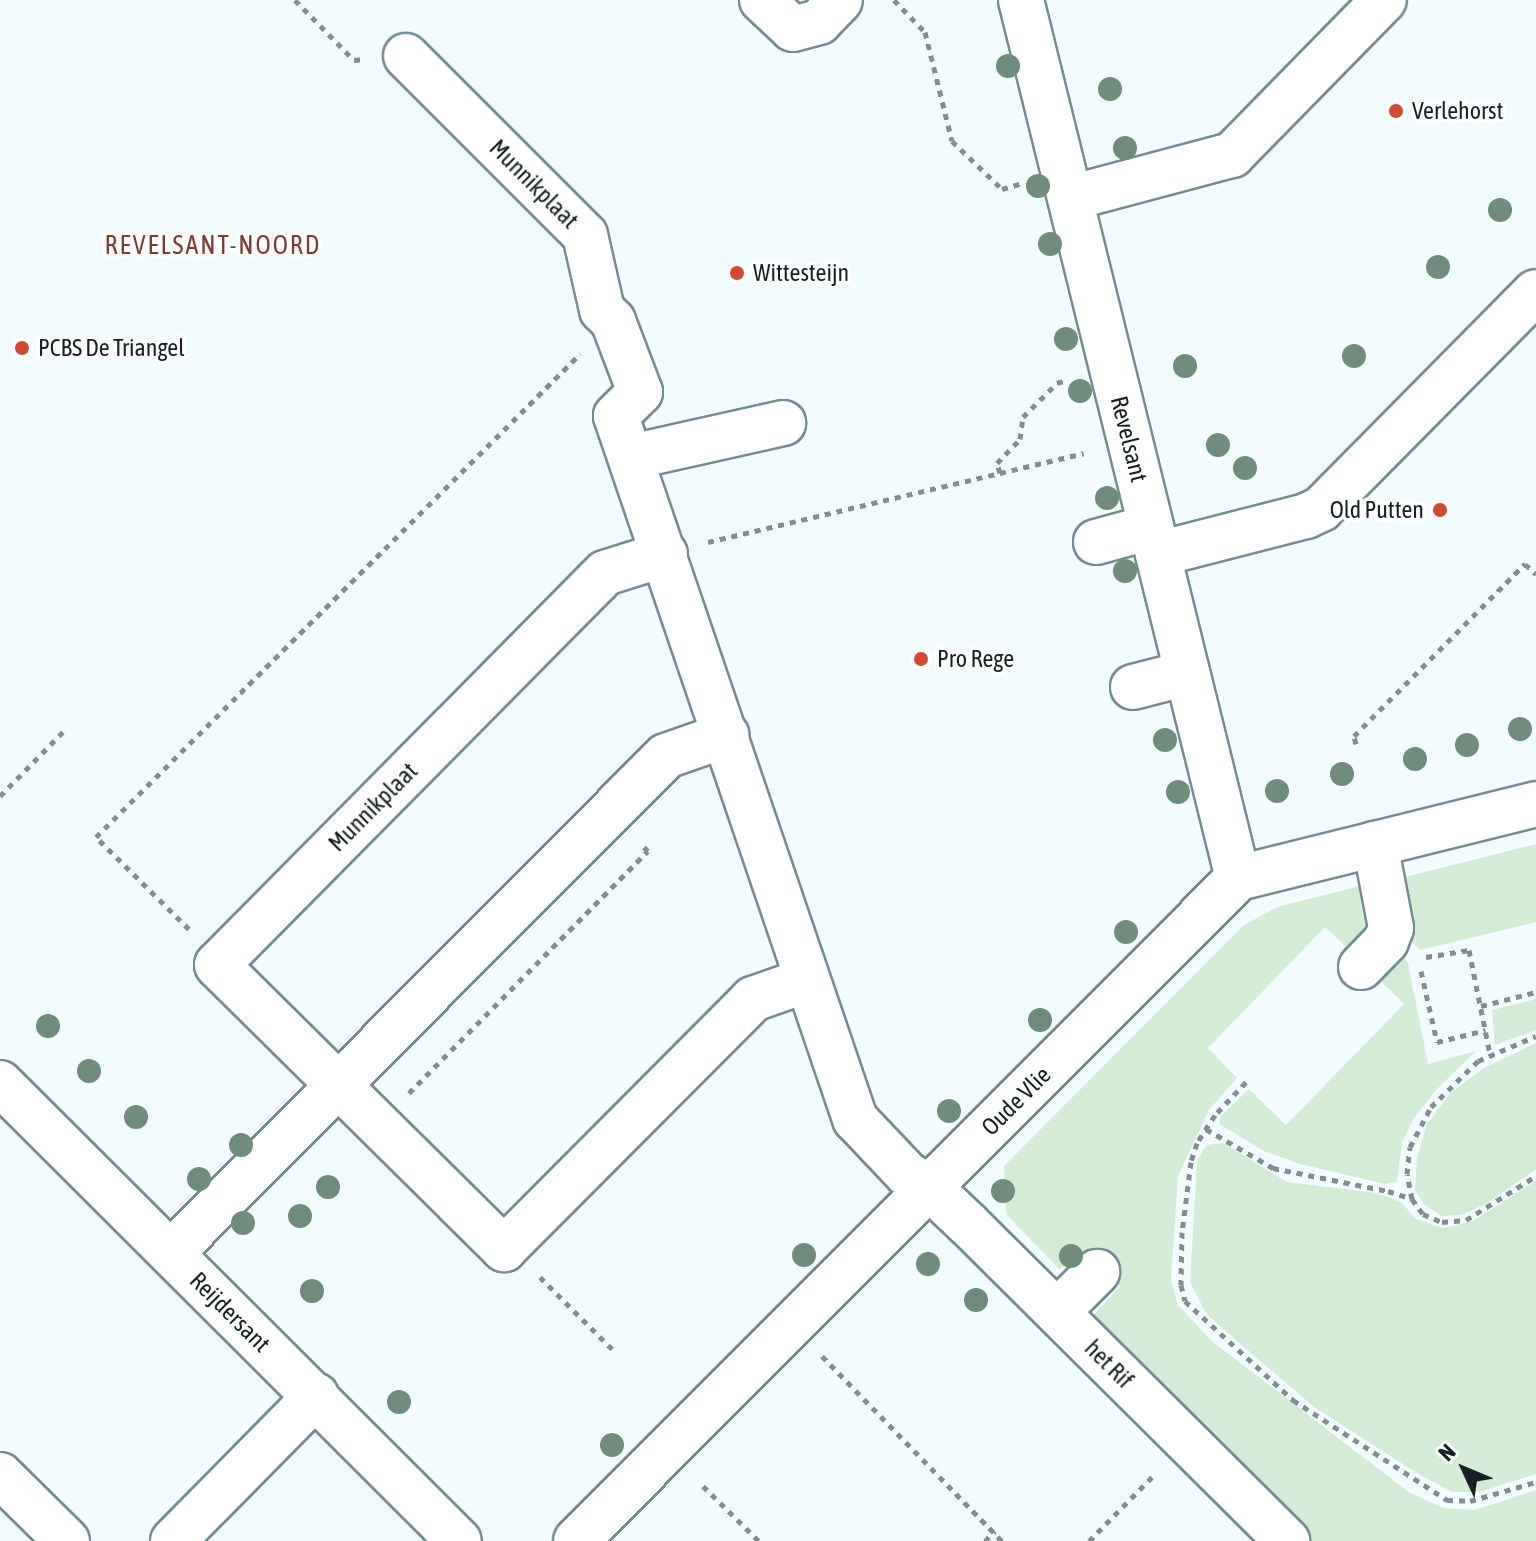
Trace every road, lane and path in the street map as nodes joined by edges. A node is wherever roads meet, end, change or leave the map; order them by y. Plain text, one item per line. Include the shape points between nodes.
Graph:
1 (295, 0) edge
2 (762, 0) edge
3 (840, 0) edge
4 (894, 0) edge
5 (1021, 0) edge
6 (1384, 0) edge
7 (392, 57) joint
8 (1020, 184) dead end
9 (1070, 198) junction
10 (1536, 292) edge
11 (588, 346) dead end
12 (1067, 380) dead end
13 (783, 423) dead end
14 (1084, 453) dead end
15 (631, 457) junction
16 (1000, 473) junction
17 (1155, 541) junction
18 (1096, 542) dead end
19 (682, 549) junction
20 (1536, 574) edge
21 (1187, 673) junction
22 (1133, 687) dead end
23 (63, 732) dead end
24 (726, 735) junction
25 (1356, 744) dead end
26 (0, 796) edge
27 (1536, 804) edge
28 (638, 841) dead end
29 (1375, 843) junction
30 (1238, 878) junction
31 (192, 933) dead end
32 (1361, 967) dead end
33 (807, 980) junction
34 (1536, 992) edge
35 (1481, 1006) junction
36 (1486, 1030) junction
37 (1536, 1036) edge
38 (1490, 1054) junction
39 (1246, 1082) dead end
40 (0, 1083) edge
41 (338, 1085) junction
42 (407, 1095) dead end
43 (1206, 1129) junction
44 (1536, 1176) edge
45 (930, 1188) junction
46 (1412, 1199) junction
47 (171, 1253) junction
48 (1097, 1272) dead end
49 (538, 1275) dead end
50 (1057, 1312) junction
51 (815, 1346) dead end
52 (613, 1350) dead end
53 (316, 1396) junction
54 (1162, 1467) dead end
55 (0, 1475) edge
56 (1536, 1482) edge
57 (703, 1486) dead end
58 (995, 1531) junction
59 (67, 1541) edge
60 (173, 1541) edge
61 (459, 1541) edge
62 (576, 1541) edge
63 (759, 1541) edge
64 (985, 1541) edge
65 (1002, 1541) edge
66 (1089, 1541) edge
67 (1287, 1541) edge

1 - 7 path via 354,60
2 - 3 street via 793,29 819,22
4 - 8 path via 925,32 952,141 1002,189
5 - 9 street, Revelsant
6 - 9 street via 1232,155 1202,155
7 - 15 street, Munnikplaat via 585,235 602,310 613,321 640,392 616,416
9 - 17 street, Revelsant
10 - 17 street via 1321,509 1306,516
11 - 31 path via 96,837
12 - 16 path via 1057,383 1023,417 1020,439 997,463
13 - 15 street
14 - 16 path
15 - 19 street, Munnikplaat
16 - 19 path
17 - 18 street
17 - 21 street, Revelsant
19 - 24 street, Munnikplaat
19 - 41 street, Munnikplaat via 605,573 217,965
20 - 25 path via 1525,564 1354,736
21 - 22 street
21 - 30 street, Revelsant
23 - 26 path
24 - 33 street, Munnikplaat
24 - 41 street via 666,756
27 - 29 street
28 - 42 path via 648,851
29 - 30 street
29 - 32 street via 1391,928
30 - 45 street, Oude Vlie
33 - 41 street, Munnikplaat via 753,999 504,1249
33 - 45 street, Munnikplaat via 855,1119 907,1174
34 - 35 path
35 - 36 path
35 - 36 path via 1469,950 1418,958 1437,1042
36 - 38 path
37 - 38 path
38 - 46 path via 1458,1078 1417,1128 1407,1174
39 - 43 path
40 - 47 street, Reijdersant
41 - 47 street
43 - 46 path via 1273,1168
43 - 56 path via 1191,1162 1181,1285 1185,1301 1203,1321 1293,1400 1447,1500 1470,1501
44 - 46 path via 1466,1220 1442,1222 1423,1214
45 - 50 street, het Rif
45 - 62 street, Oude Vlie via 849,1285
47 - 53 street, Reijdersant
48 - 50 street
49 - 52 path
50 - 67 street, het Rif
51 - 58 path
53 - 60 street
53 - 61 street, Reijdersant
54 - 66 path
55 - 59 street
57 - 63 path
58 - 64 path
58 - 65 path

